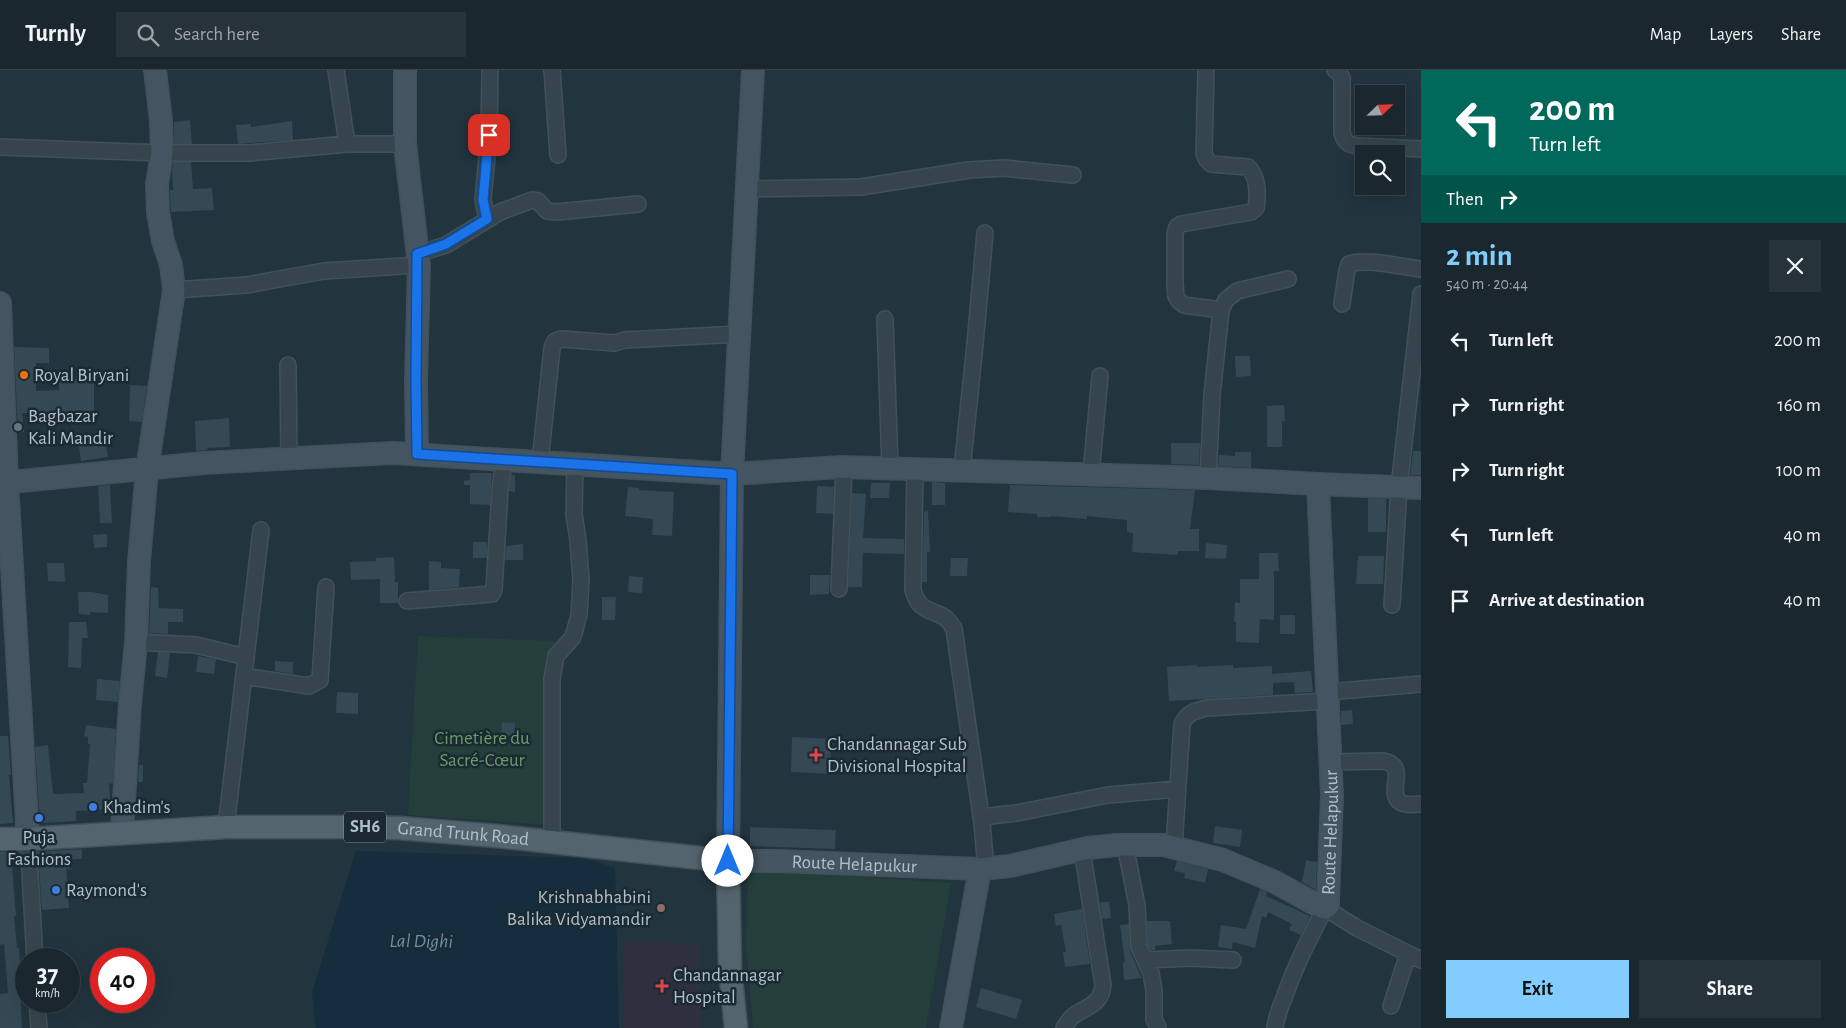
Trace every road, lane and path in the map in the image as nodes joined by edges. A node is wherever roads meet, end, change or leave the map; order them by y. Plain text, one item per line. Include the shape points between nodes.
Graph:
1 (155, 70) edge
2 (336, 70) edge
3 (405, 70) edge
4 (490, 70) edge
5 (552, 70) edge
6 (753, 70) edge
7 (1206, 70) edge
8 (1335, 70) edge
9 (347, 144) junction
10 (404, 144) junction
11 (0, 147) edge
12 (1421, 149) edge
13 (162, 153) junction
14 (558, 155) dead end
15 (1073, 174) dead end
16 (747, 188) junction
17 (638, 204) dead end
18 (487, 219) junction
19 (985, 232) dead end
20 (418, 260) junction
21 (1421, 269) edge
22 (1288, 279) dead end
23 (174, 290) junction
24 (1421, 294) edge
25 (0, 303) edge
26 (1342, 304) dead end
27 (1221, 310) junction
28 (885, 319) dead end
29 (739, 334) junction
30 (288, 364) dead end
31 (1100, 376) dead end
32 (417, 454) junction
33 (290, 458) junction
34 (504, 460) junction
35 (540, 462) junction
36 (575, 464) junction
37 (844, 467) junction
38 (890, 468) junction
39 (915, 469) junction
40 (147, 470) junction
41 (962, 470) junction
42 (732, 474) junction
43 (1090, 474) junction
44 (1208, 478) junction
45 (4, 483) edge
46 (1318, 484) junction
47 (1399, 487) junction
48 (1421, 488) edge
49 (261, 530) dead end
50 (326, 587) dead end
51 (839, 589) dead end
52 (407, 601) dead end
53 (1392, 605) dead end
54 (136, 642) junction
55 (246, 657) junction
56 (244, 676) junction
57 (1421, 684) edge
58 (1328, 696) junction
59 (1331, 762) junction
60 (1178, 789) junction
61 (1421, 804) edge
62 (982, 818) junction
63 (226, 827) junction
64 (122, 832) junction
65 (0, 839) edge
66 (28, 839) junction
67 (552, 842) junction
68 (1125, 844) junction
69 (1174, 847) junction
70 (1082, 849) junction
71 (728, 861) junction
72 (983, 869) junction
73 (1325, 908) junction
74 (34, 948) edge
75 (1415, 957) edge
76 (1145, 960) junction
77 (1233, 960) dead end
78 (1391, 1006) dead end
79 (38, 1013) edge
80 (39, 1028) edge
81 (736, 1028) edge
82 (950, 1028) edge
83 (1064, 1028) edge
84 (1158, 1028) edge
85 (1276, 1028) edge

1 - 13 street
2 - 9 street
3 - 10 street
4 - 18 street via 483,200
5 - 14 street
6 - 16 street
7 - 27 street via 1204,154 1211,164 1248,167 1256,179 1258,200 1251,212 1181,224 1175,233 1175,283 1176,296 1184,305
8 - 12 street via 1342,78 1344,141 1358,146
9 - 10 street
9 - 13 street via 249,153
10 - 20 street
11 - 13 street
13 - 23 street via 157,184 158,212
15 - 16 street via 1004,168 969,170 861,187
16 - 29 street
17 - 18 street via 557,212 547,211 538,201 532,200
18 - 20 street
19 - 41 street
20 - 23 street via 324,271 246,286
20 - 32 street
21 - 26 street via 1365,262 1349,264
22 - 27 street via 1237,291 1226,300
23 - 40 street
24 - 47 street
25 - 45 street
27 - 44 street
28 - 38 street
29 - 35 street via 615,343 561,339 555,342
29 - 42 street
30 - 33 street
31 - 43 street
32 - 33 street
32 - 34 street
33 - 40 street
34 - 35 street
34 - 52 street via 492,594
35 - 36 street
36 - 42 street
36 - 67 street via 574,514 581,580 579,615 573,637 556,656 552,678
37 - 38 street
37 - 42 street
37 - 51 street
38 - 39 street
39 - 41 street
39 - 62 street via 912,590 922,607 944,616 954,629
40 - 45 street
40 - 54 street
41 - 43 street
42 - 71 street
43 - 44 street
44 - 46 street
45 - 66 street
46 - 47 street
46 - 58 street, Route Helapukur
47 - 48 street
47 - 53 street
49 - 55 street
50 - 56 street via 320,680 309,686
54 - 55 street via 196,645
54 - 64 street
55 - 56 street
56 - 63 street
57 - 58 street
58 - 59 street, Route Helapukur
58 - 60 street via 1191,712 1182,724
59 - 61 street via 1391,762 1396,772 1400,802
59 - 73 street, Route Helapukur via 1331,842 1328,906
60 - 62 street via 1108,796
60 - 69 street
62 - 72 street
63 - 64 main road, Grand Trunk Road / SH6
63 - 67 main road, Grand Trunk Road / SH6 via 399,828
64 - 66 main road, Grand Trunk Road / SH6
65 - 66 main road, Grand Trunk Road / SH6
66 - 74 street
67 - 71 main road, Grand Trunk Road / SH6
68 - 69 street, Route Helapukur
68 - 70 street, Route Helapukur
68 - 76 street via 1137,905 1139,947
69 - 73 street, Route Helapukur via 1223,860
70 - 72 street, Route Helapukur
70 - 83 street via 1103,985 1097,1002 1071,1018
71 - 72 street, Route Helapukur
71 - 81 main road via 730,969
72 - 82 street
73 - 75 street
73 - 85 street via 1290,979
75 - 78 street
76 - 77 street
76 - 84 street via 1151,973 1154,1019
79 - 80 street

